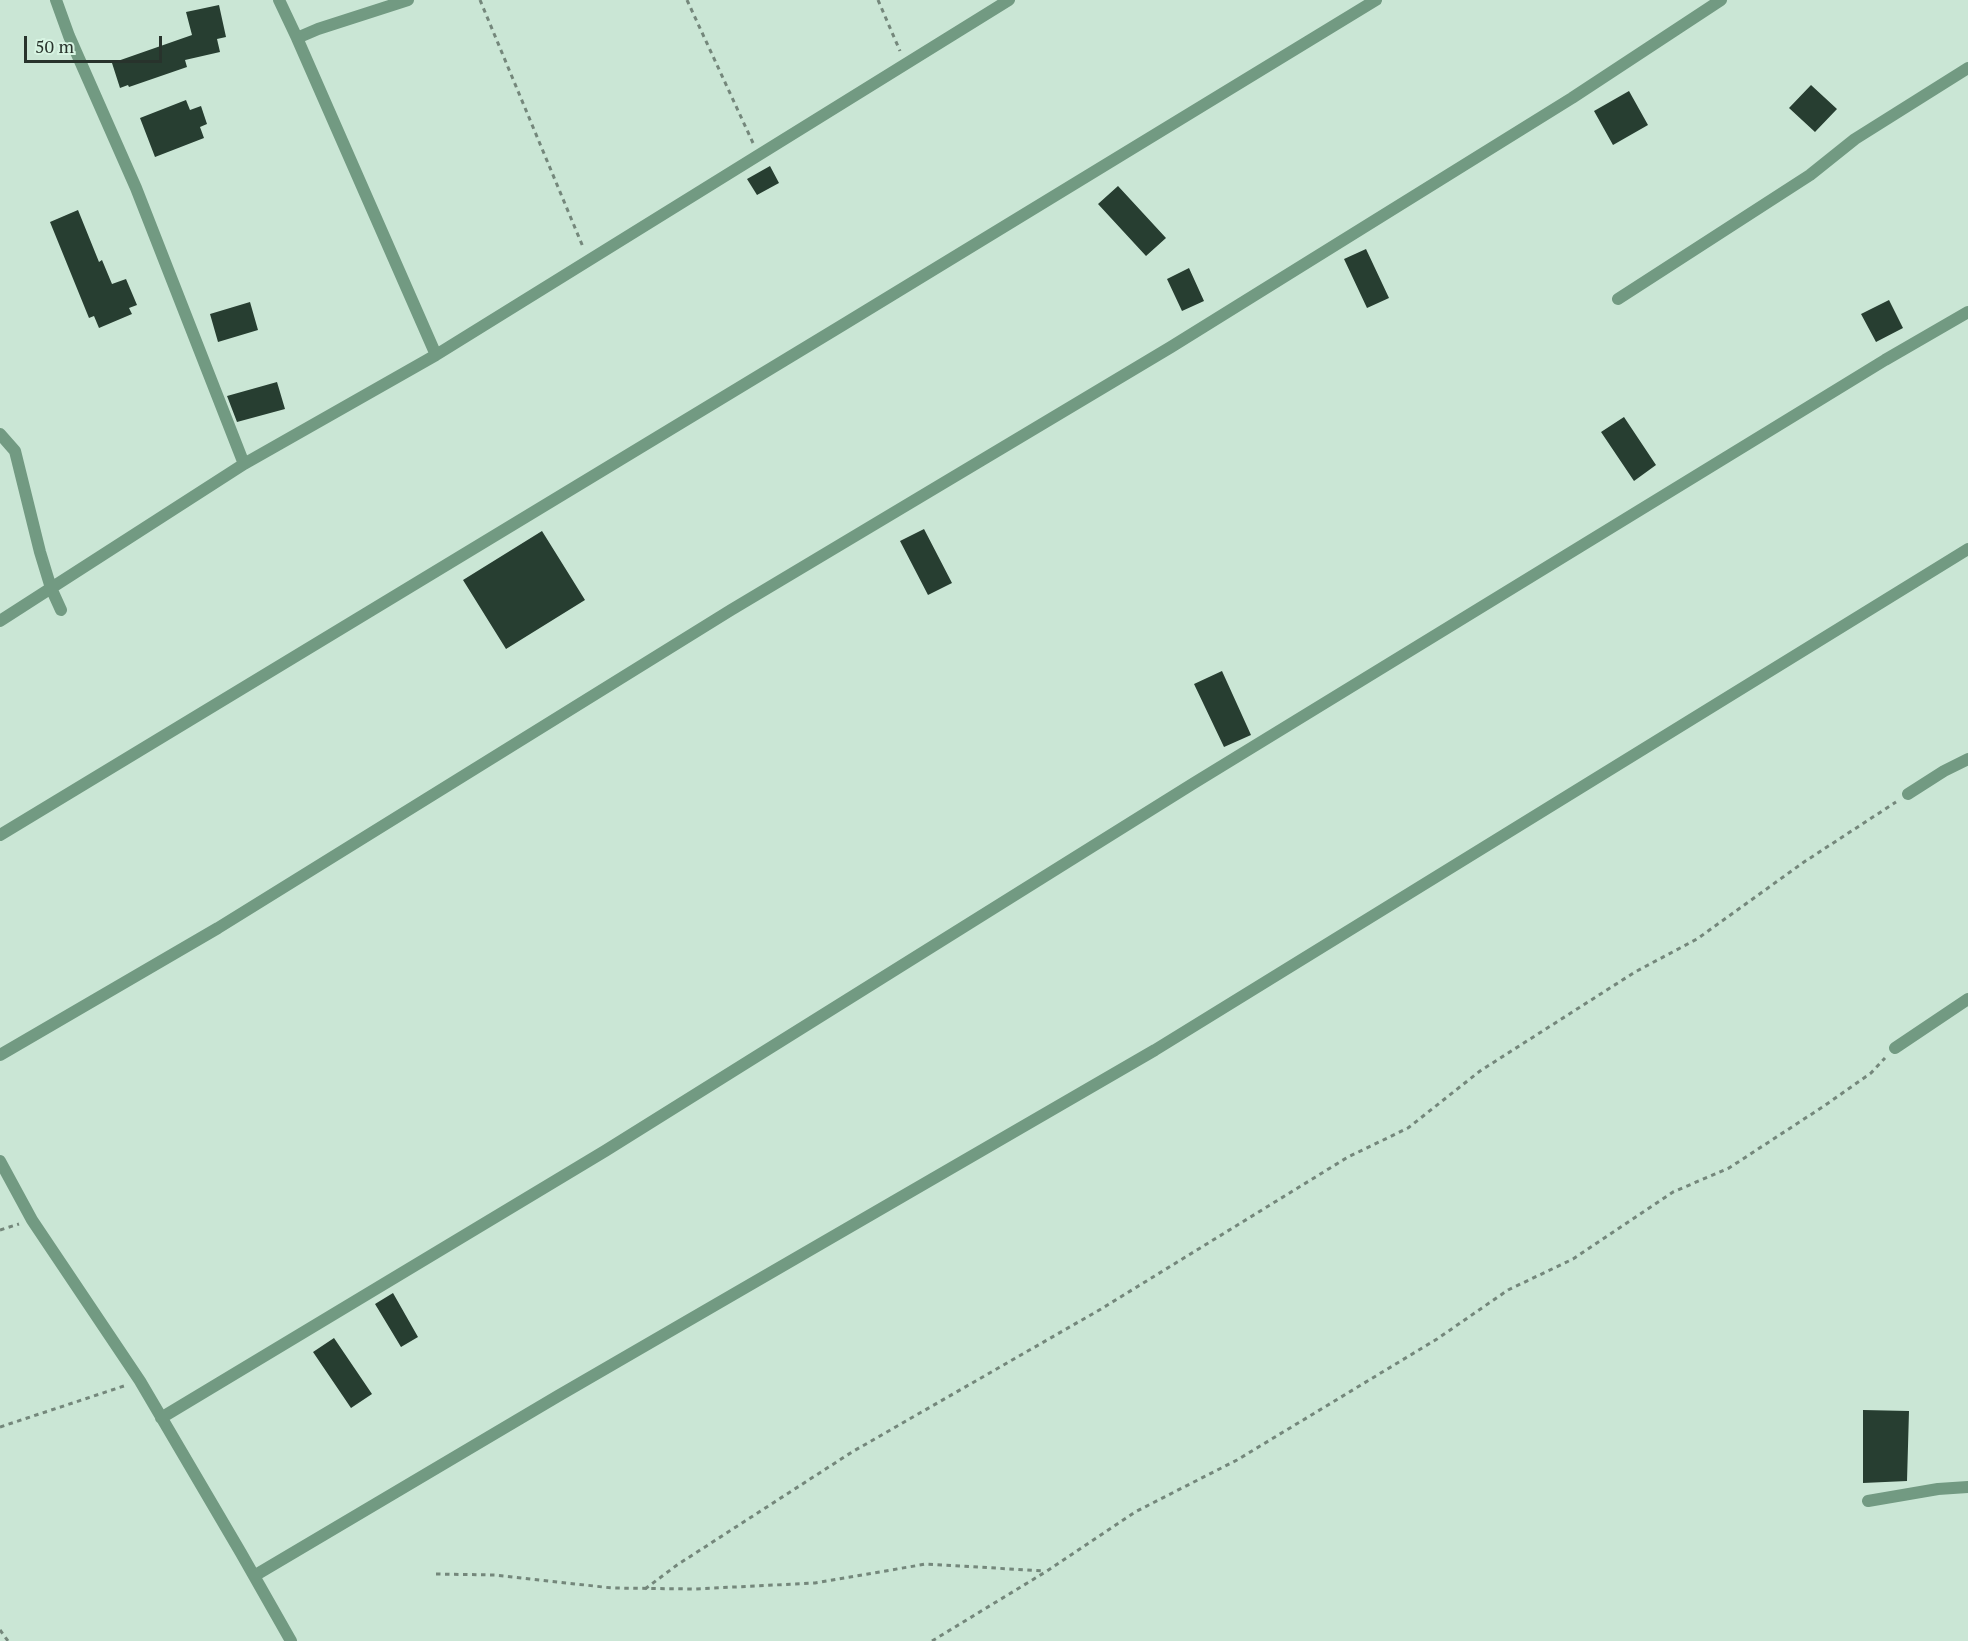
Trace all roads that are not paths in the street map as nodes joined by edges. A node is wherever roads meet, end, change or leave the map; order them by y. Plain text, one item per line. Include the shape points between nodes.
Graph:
1 (56, 0) edge
2 (279, 0) edge
3 (408, 0) edge
4 (1009, 0) edge
5 (1376, 0) edge
6 (1721, 0) edge
7 (297, 38) junction
8 (1968, 68) edge
9 (1618, 299) dead end
10 (1968, 312) edge
11 (435, 355) junction
12 (0, 434) edge
13 (244, 464) junction
14 (1968, 549) edge
15 (51, 588) junction
16 (61, 610) dead end
17 (0, 621) edge
18 (1968, 759) edge
19 (1908, 795) road end
20 (0, 835) edge
21 (1968, 999) edge
22 (1895, 1048) road end
23 (0, 1055) edge
24 (0, 1161) edge
25 (161, 1418) junction
26 (1968, 1487) edge
27 (1868, 1501) dead end
28 (254, 1576) junction
29 (291, 1641) edge

1 - 13 street via 136,188
2 - 7 street
3 - 7 street
4 - 11 street
5 - 20 street
6 - 23 street via 1572,98 1171,347 731,610 218,928
7 - 11 street
8 - 9 street
10 - 25 street via 1194,783 604,1151
11 - 13 street
12 - 15 street via 15,451
13 - 15 street
14 - 28 street via 1155,1050
15 - 16 street
15 - 17 street
18 - 19 street
21 - 22 street
24 - 25 street via 33,1220
25 - 28 street
26 - 27 street
28 - 29 street

